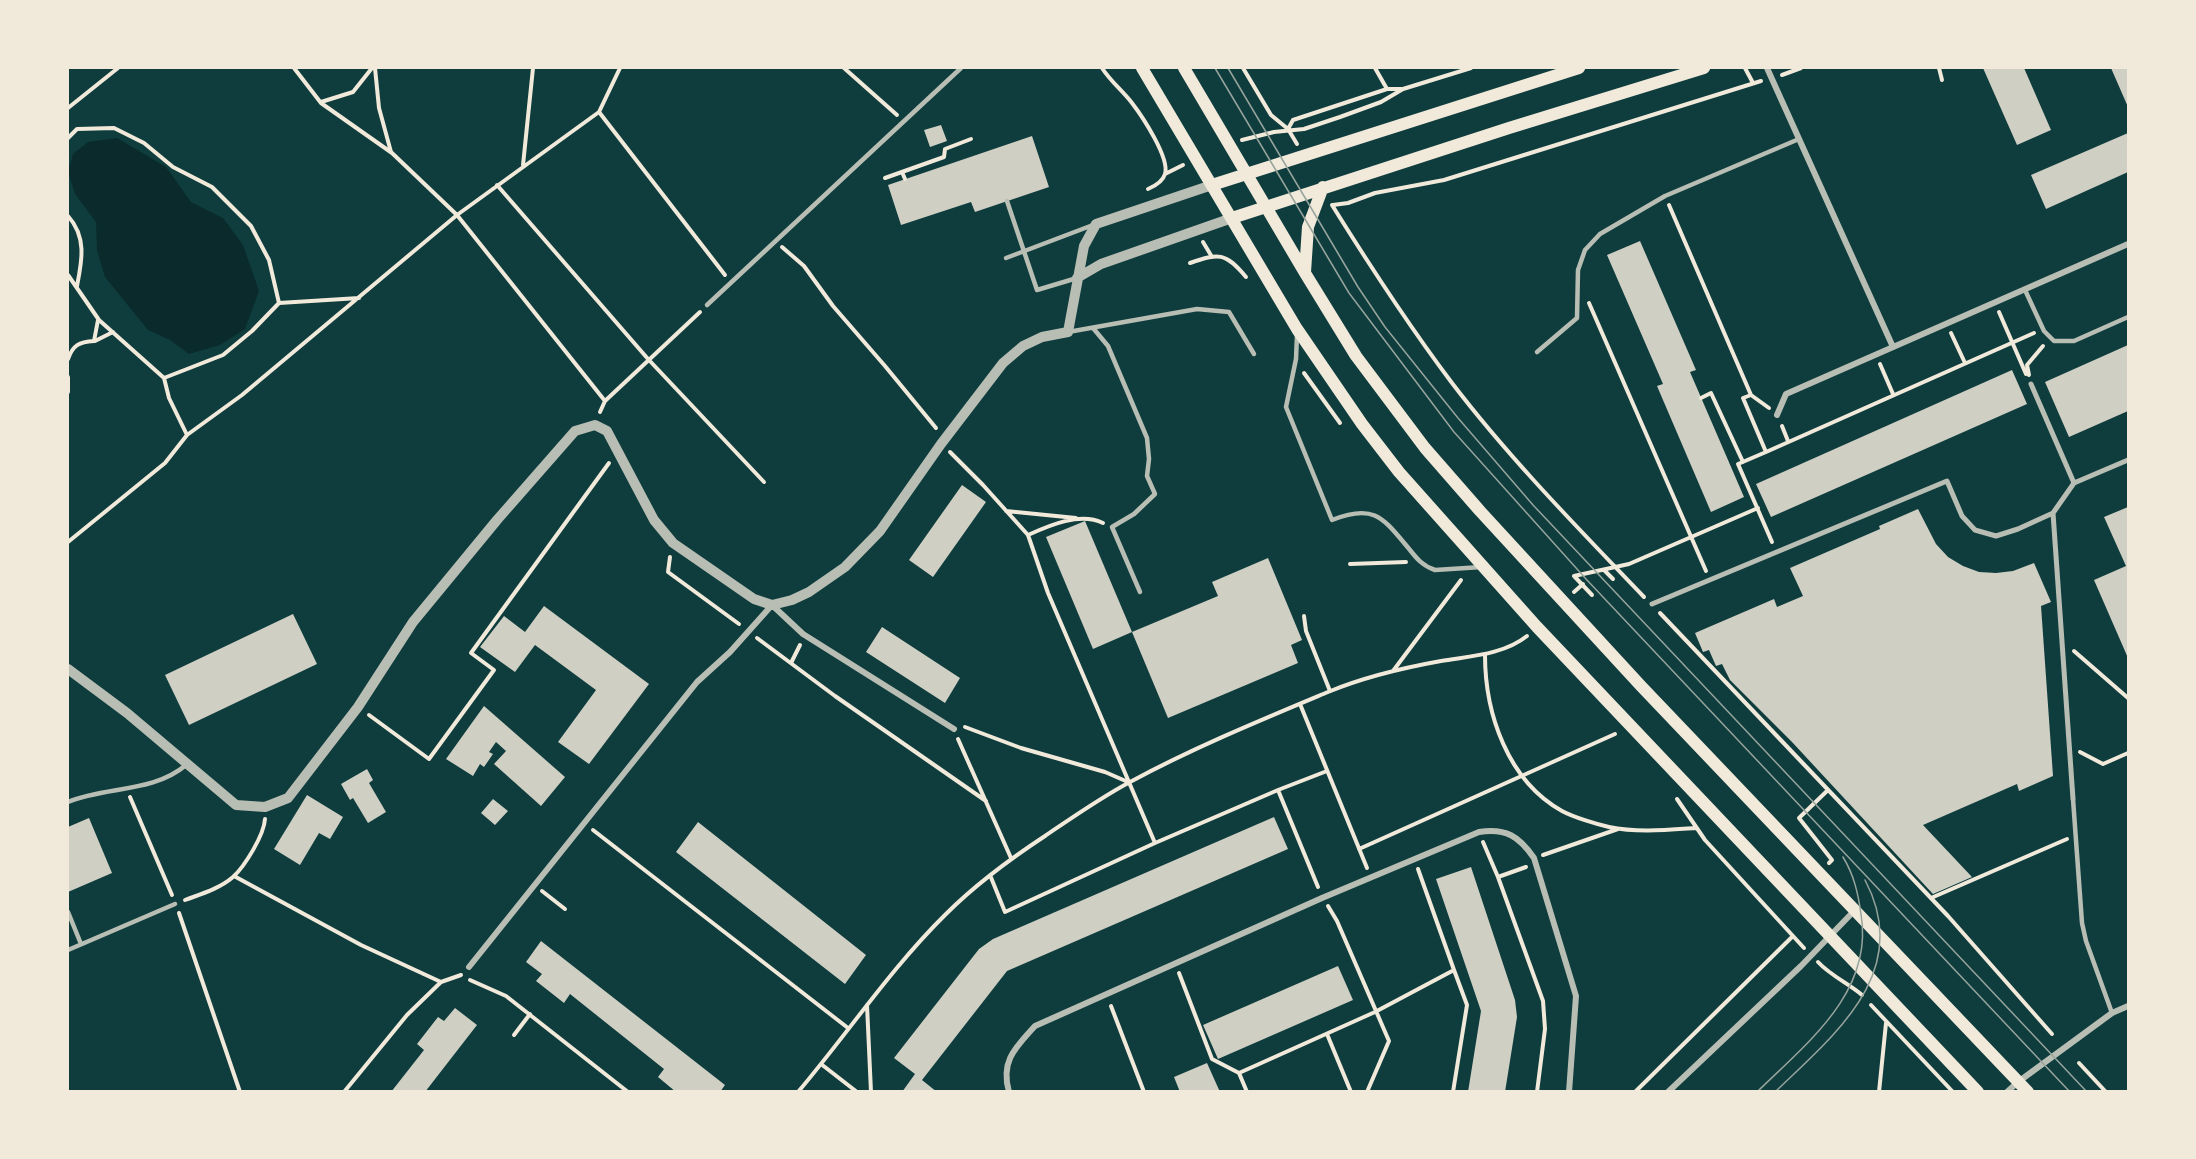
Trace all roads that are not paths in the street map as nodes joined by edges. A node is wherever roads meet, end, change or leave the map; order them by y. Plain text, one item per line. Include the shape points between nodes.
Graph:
1 (961, 68) edge
2 (1142, 68) edge
3 (1184, 68) edge
4 (1579, 68) edge
5 (1704, 68) edge
6 (1767, 68) edge
7 (1799, 139) junction
8 (1247, 175) junction
9 (1212, 185) junction
10 (1323, 187) junction
11 (1007, 201) dead end
12 (1266, 207) junction
13 (1232, 218) junction
14 (1096, 224) junction
15 (2128, 244) edge
16 (1024, 251) junction
17 (1006, 258) dead end
18 (1305, 273) junction
19 (1077, 278) junction
20 (2025, 290) junction
21 (707, 305) road end
22 (2128, 317) edge
23 (1093, 328) junction
24 (1297, 329) junction
25 (1068, 332) junction
26 (1893, 347) junction
27 (1538, 352) dead end
28 (1254, 354) dead end
29 (2031, 384) road end
30 (1777, 414) road end
31 (2128, 460) edge
32 (2074, 483) junction
33 (2053, 513) junction
34 (1482, 567) junction
35 (1140, 592) dead end
36 (1652, 604) road end
37 (772, 605) junction
38 (68, 668) edge
39 (954, 729) road end
40 (187, 764) junction
41 (2073, 799) joint
42 (68, 802) edge
43 (176, 904) road end
44 (1854, 911) junction
45 (68, 912) edge
46 (1830, 936) junction
47 (81, 944) junction
48 (68, 950) edge
49 (469, 967) dead end
50 (2128, 1006) edge
51 (2112, 1013) junction
52 (2018, 1082) junction
53 (1009, 1092) edge
54 (1569, 1092) edge
55 (1668, 1092) edge
56 (1978, 1092) edge
57 (2007, 1092) edge
58 (2028, 1092) edge

1 - 21 lane
2 - 9 main road
3 - 8 main road
4 - 8 main road
5 - 10 main road
6 - 7 street
7 - 26 street
7 - 27 lane via 1665,196 1600,234 1585,250 1578,270 1577,318
8 - 9 main road
8 - 12 main road
9 - 13 main road
9 - 14 street
10 - 12 main road
10 - 18 main road via 1308,227
11 - 16 lane
12 - 13 main road
12 - 18 main road
13 - 19 street via 1101,264
13 - 24 main road
14 - 16 lane
14 - 19 street via 1083,246
15 - 20 street
16 - 17 lane
16 - 19 lane via 1037,290
18 - 44 main road via 1356,356 1425,448 1641,686
19 - 25 street
20 - 22 lane via 2042,329 2059,342 2074,341
20 - 26 street
23 - 25 lane
23 - 28 lane via 1197,309 1229,312
23 - 35 lane via 1108,346 1147,438 1147,476 1155,494 1134,514 1112,527
24 - 34 main road via 1399,472
24 - 34 lane via 1296,359 1286,407 1332,520 1348,513 1368,512 1387,522 1419,561 1435,570
25 - 37 street via 1023,346 1003,363 880,531 845,567 809,592
26 - 30 street via 1786,394
29 - 32 street
31 - 32 street
32 - 33 street
33 - 36 street via 2018,529 1987,535 1975,530 1962,516 1947,481
33 - 41 street
34 - 46 main road
37 - 39 street via 803,634
37 - 40 street via 754,599 673,543 654,520 607,431 595,425 575,431 413,622 358,707 288,798 265,807 236,805
37 - 49 street via 697,682
38 - 40 street
40 - 42 lane via 165,779 84,795
41 - 51 lane via 2084,932
43 - 47 lane
44 - 46 street
44 - 52 main road
45 - 47 lane
46 - 55 street
46 - 56 main road
47 - 48 lane
50 - 51 street
51 - 52 street
52 - 57 street
52 - 58 main road
53 - 54 street via 1005,1078 1011,1053 1035,1026 1323,898 1479,832 1494,830 1524,844 1535,861 1576,996

